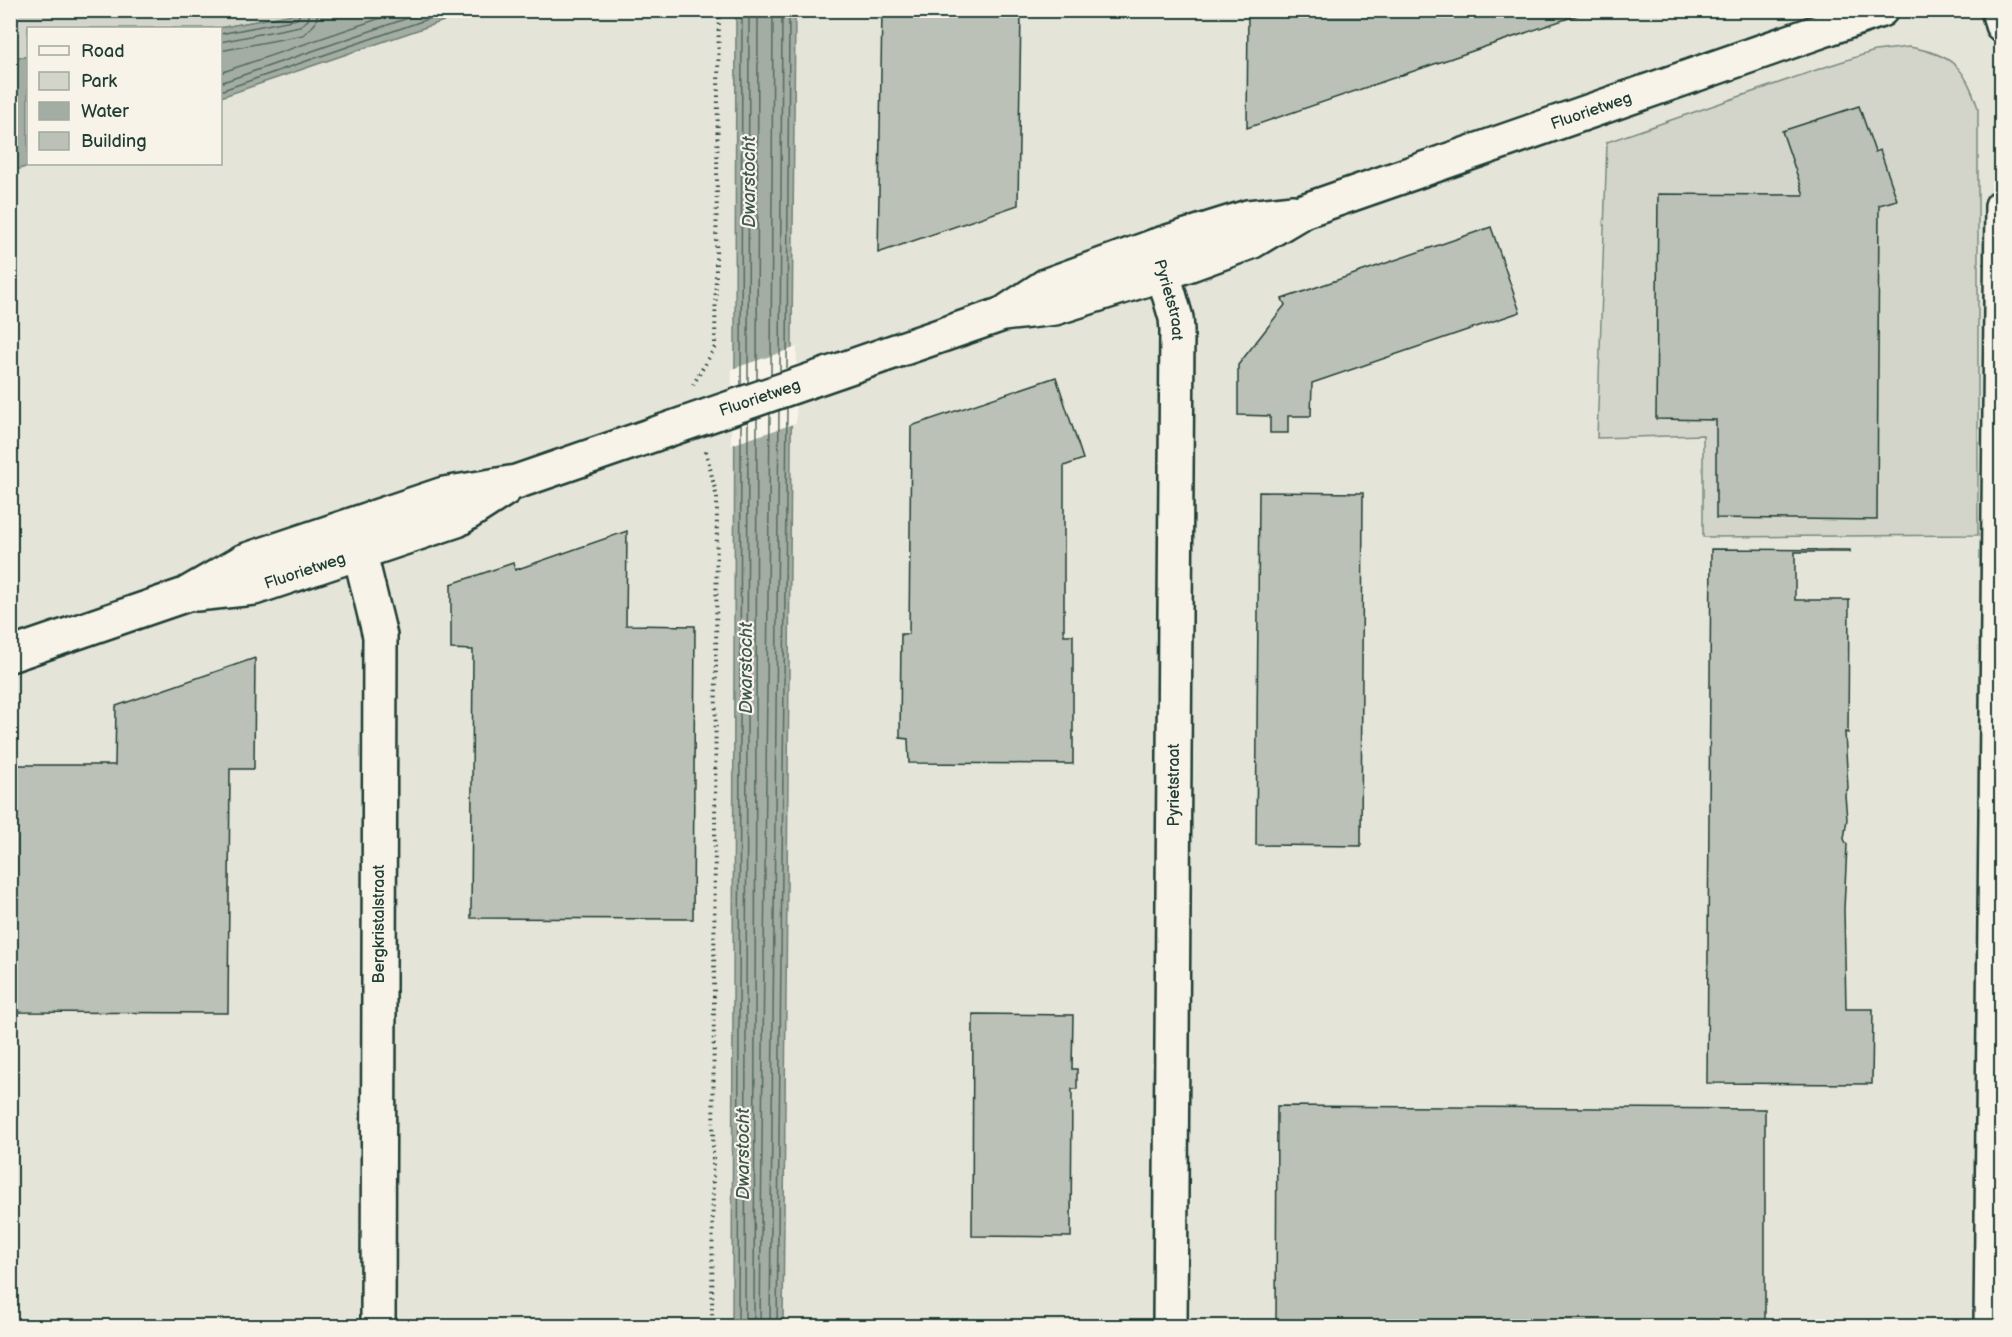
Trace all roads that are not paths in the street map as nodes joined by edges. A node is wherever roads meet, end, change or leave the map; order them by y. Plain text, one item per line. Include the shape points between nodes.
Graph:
1 (1881, 10) edge
2 (1998, 10) edge
3 (2001, 25) edge
4 (2001, 206) edge
5 (1159, 260) junction
6 (356, 538) junction
7 (10, 656) edge
8 (378, 1326) edge
9 (1170, 1326) edge
10 (1991, 1326) edge

1 - 5 street, Fluorietweg via 1303,211 1248,217
2 - 3 street
4 - 10 street
5 - 6 street, Fluorietweg via 1047,285 1003,314 516,482 444,494
5 - 9 street, Pyrietstraat via 1177,324
6 - 7 street, Fluorietweg via 244,561 185,595
6 - 8 street, Bergkristalstraat via 380,636

